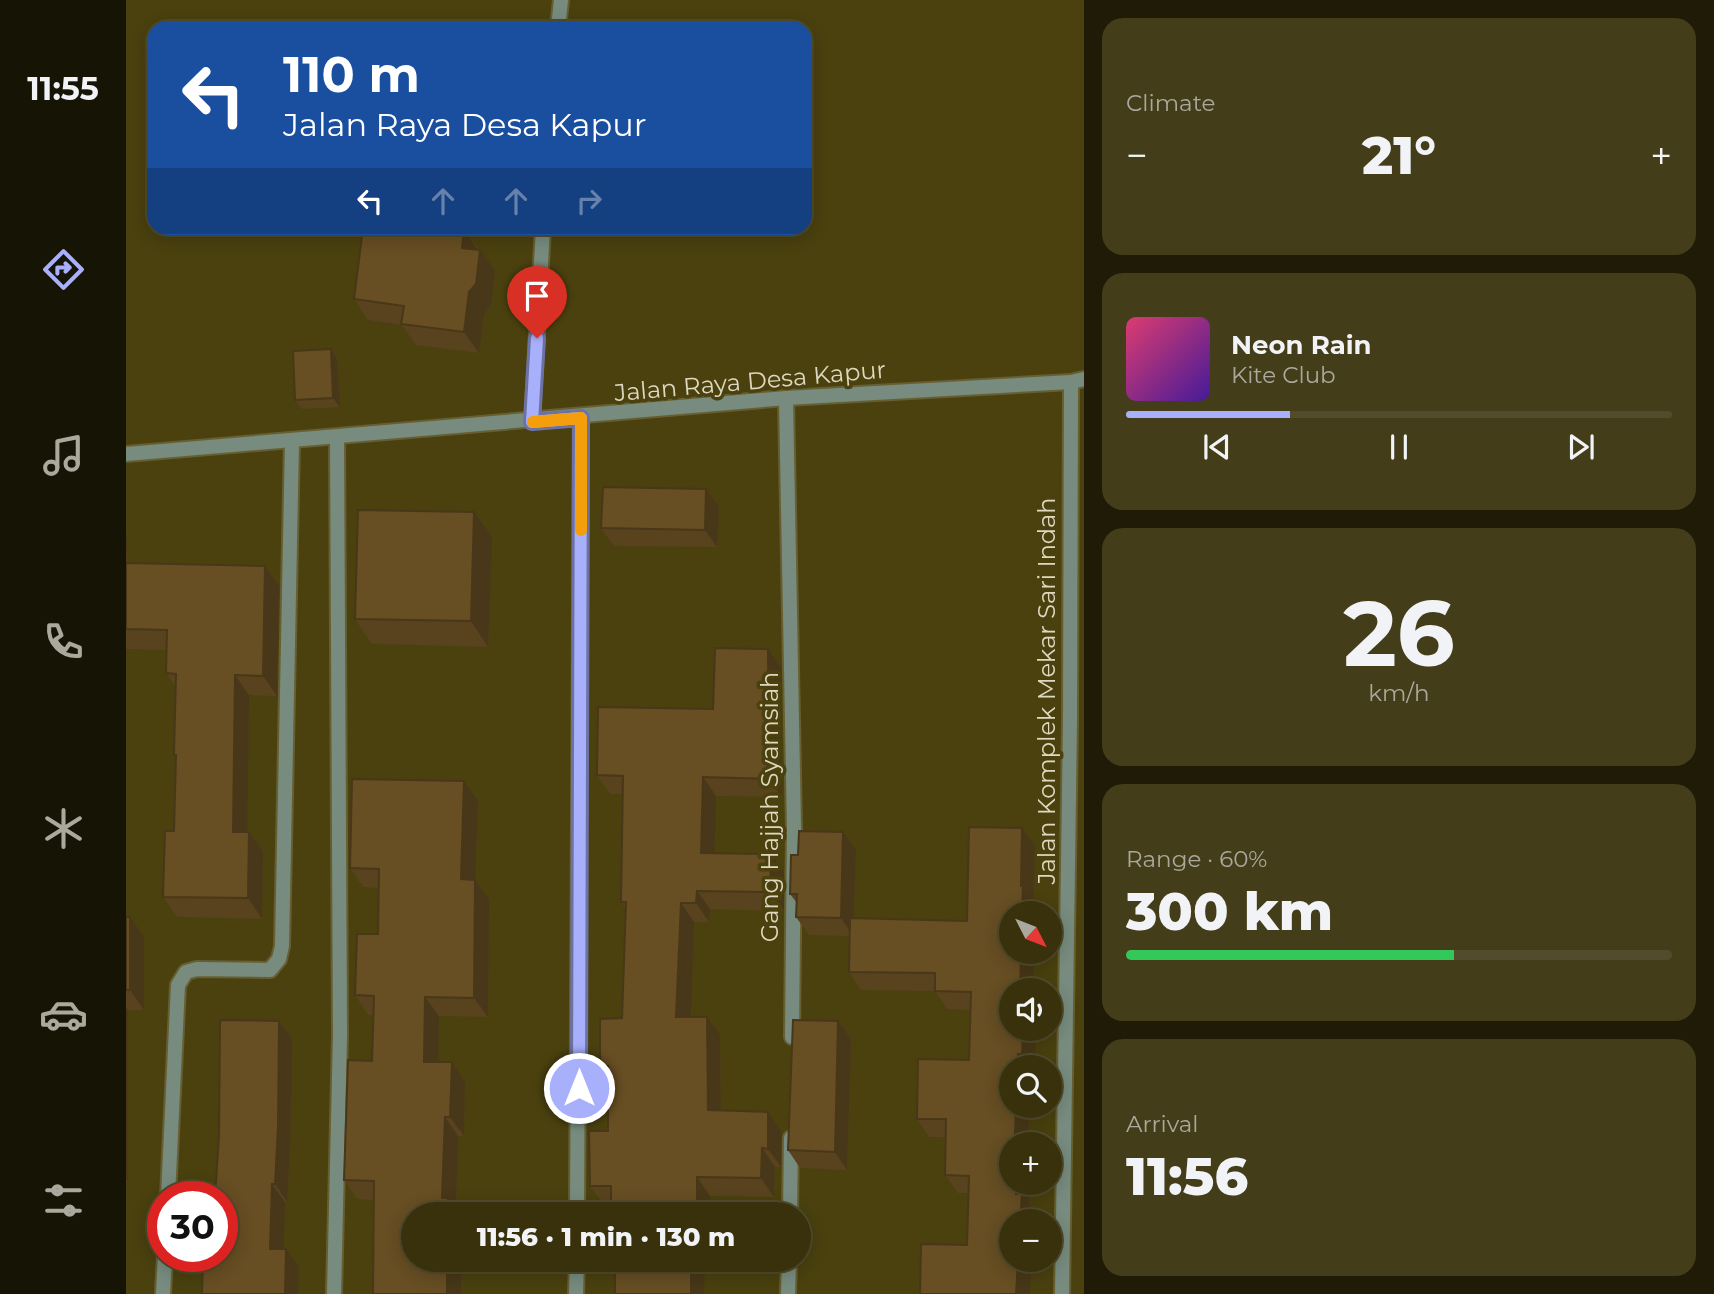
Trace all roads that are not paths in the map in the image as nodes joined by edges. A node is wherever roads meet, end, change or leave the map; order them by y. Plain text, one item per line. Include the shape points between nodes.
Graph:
1 (561, 0) edge
2 (559, 21) edge
3 (543, 235) edge
4 (1077, 380) edge
5 (786, 398) junction
6 (581, 418) junction
7 (532, 422) junction
8 (337, 438) junction
9 (292, 441) junction
10 (126, 454) edge
11 (792, 1049) edge
12 (792, 1117) edge
13 (169, 1181) edge
14 (577, 1202) edge
15 (790, 1202) edge
16 (164, 1272) edge
17 (577, 1272) edge
18 (789, 1272) edge
19 (163, 1294) edge
20 (334, 1294) edge
21 (576, 1294) edge
22 (788, 1294) edge
23 (1062, 1294) edge

1 - 2 street
3 - 7 street
4 - 5 street, Jalan Raya Desa Kapur
4 - 23 street, Jalan Komplek Mekar Sari Indah
5 - 6 street, Jalan Raya Desa Kapur
5 - 11 street, Gang Hajjah Syamsiah via 794,829
6 - 7 street, Jalan Raya Desa Kapur
6 - 14 street
7 - 8 street, Jalan Raya Desa Kapur
8 - 9 street, Jalan Raya Desa Kapur
8 - 20 street via 340,1035
9 - 10 street, Jalan Raya Desa Kapur
9 - 13 street via 282,946 270,970 197,969 186,972 178,985
12 - 15 street
16 - 19 street
17 - 21 street
18 - 22 street

